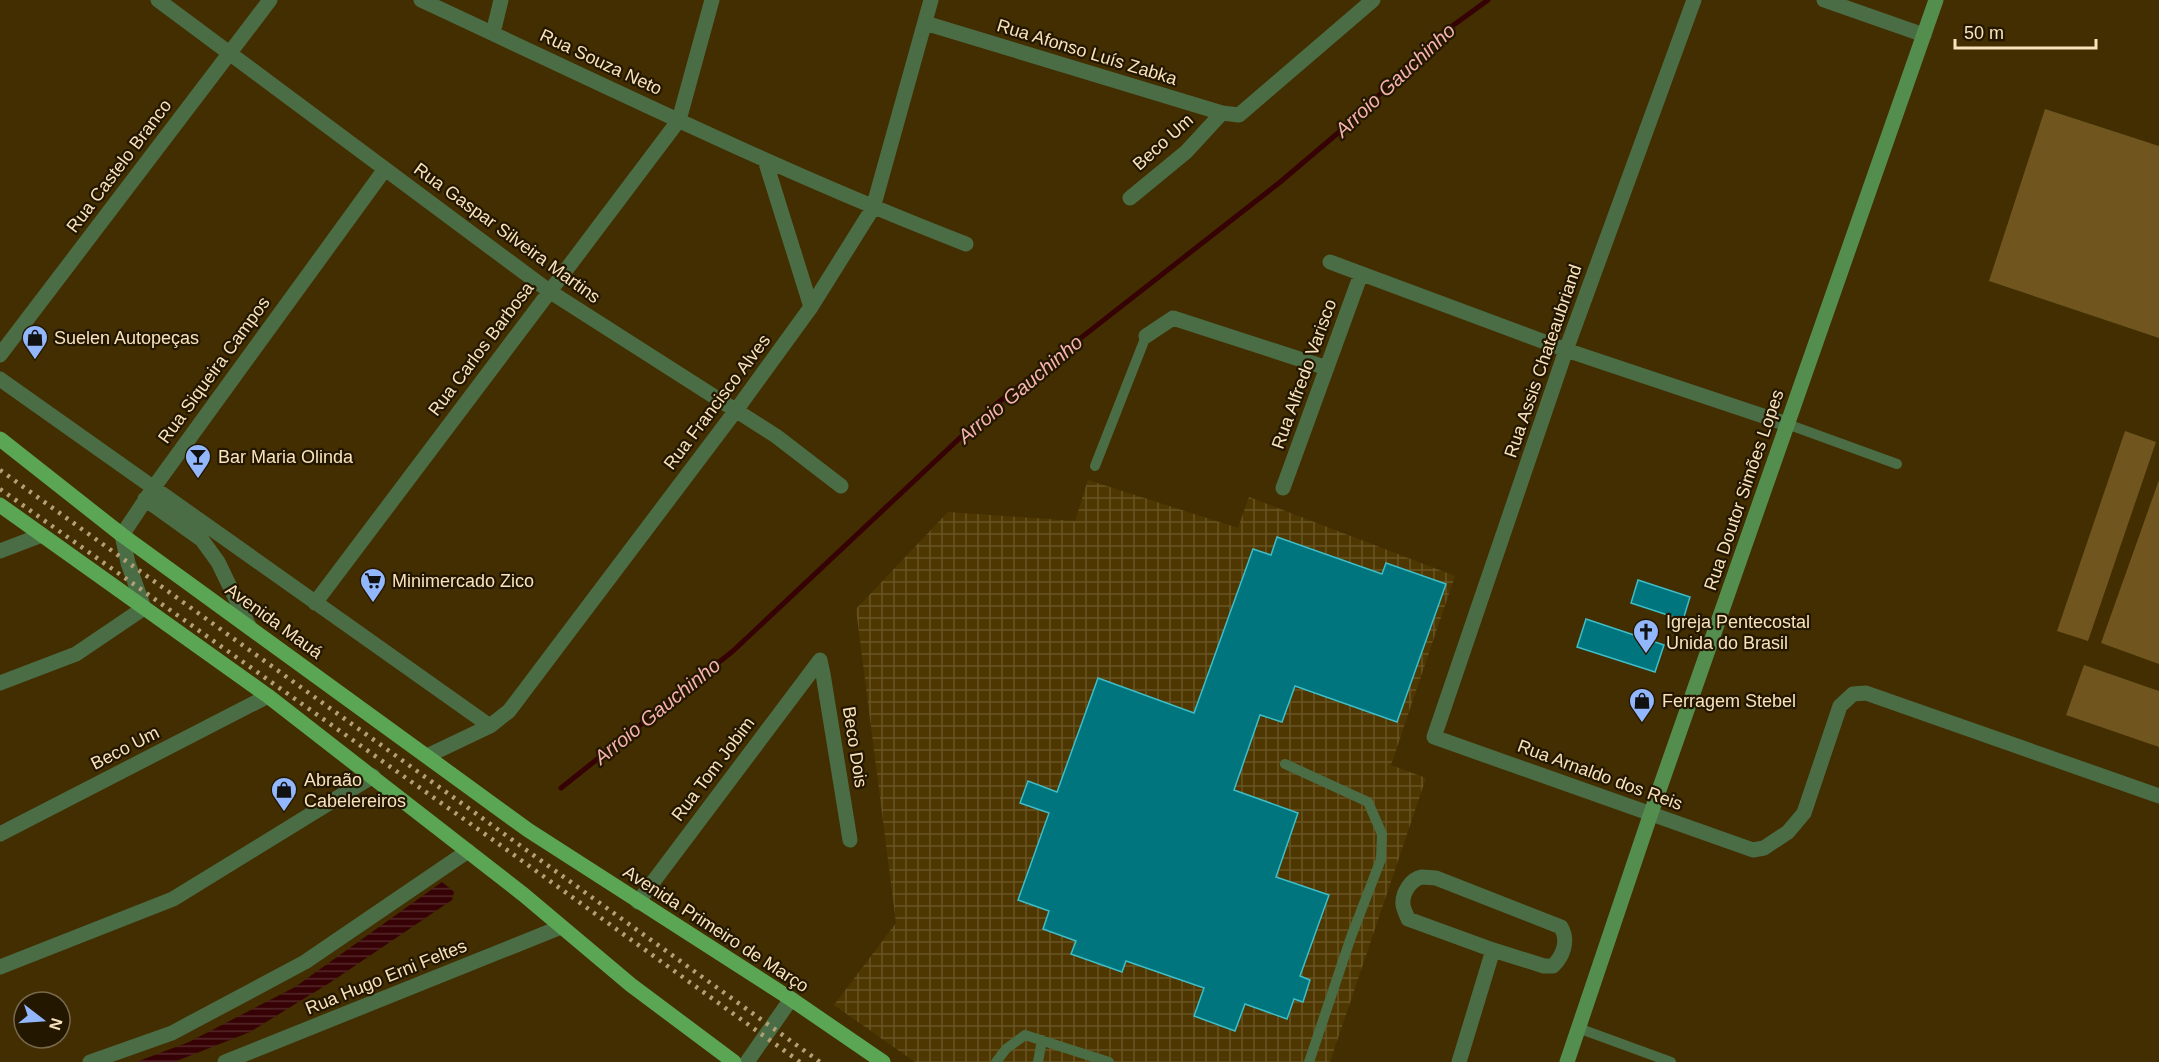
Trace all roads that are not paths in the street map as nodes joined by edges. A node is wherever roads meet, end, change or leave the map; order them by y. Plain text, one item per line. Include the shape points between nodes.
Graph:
1 (158, 0) edge
2 (270, 0) edge
3 (421, 0) edge
4 (501, 0) edge
5 (712, 0) edge
6 (931, 0) edge
7 (1374, 0) edge
8 (1694, 0) edge
9 (1824, 0) edge
10 (1936, 0) edge
11 (925, 23) junction
12 (493, 33) junction
13 (1924, 35) junction
14 (230, 53) junction
15 (1221, 113) junction
16 (680, 120) junction
17 (765, 160) junction
18 (385, 169) junction
19 (1130, 198) dead end
20 (873, 208) junction
21 (966, 244) dead end
22 (1330, 262) dead end
23 (1361, 273) junction
24 (549, 291) junction
25 (811, 307) junction
26 (1146, 336) joint
27 (1566, 350) junction
28 (0, 355) edge
29 (1327, 368) junction
30 (0, 379) edge
31 (737, 409) junction
32 (1787, 424) junction
33 (0, 439) edge
34 (1897, 464) dead end
35 (1095, 466) dead end
36 (841, 486) dead end
37 (1283, 488) dead end
38 (150, 493) junction
39 (0, 505) edge
40 (42, 535) junction
41 (122, 535) junction
42 (0, 551) edge
43 (315, 603) junction
44 (144, 608) junction
45 (250, 628) junction
46 (820, 660) joint
47 (0, 683) edge
48 (268, 696) junction
49 (490, 726) junction
50 (1434, 737) joint
51 (427, 756) junction
52 (1285, 764) dead end
53 (373, 776) junction
54 (2159, 796) edge
55 (1652, 813) junction
56 (528, 830) joint
57 (0, 834) edge
58 (850, 840) dead end
59 (468, 851) junction
60 (638, 902) junction
61 (561, 927) junction
62 (1493, 950) junction
63 (0, 967) edge
64 (791, 999) junction
65 (1578, 1028) junction
66 (1042, 1040) junction
67 (90, 1062) edge
68 (225, 1062) edge
69 (734, 1062) edge
70 (747, 1062) edge
71 (883, 1062) edge
72 (996, 1062) edge
73 (1038, 1062) edge
74 (1109, 1062) edge
75 (1309, 1062) edge
76 (1458, 1062) edge
77 (1567, 1062) edge
78 (1671, 1062) edge

1 - 14 street, Rua Gaspar Silveira Martins
2 - 14 street, Rua Castelo Branco
3 - 12 street, Rua Souza Neto
4 - 12 street
5 - 16 street
6 - 11 street, Rua Francisco Alves
7 - 15 street, Rua Afonso Luís Zabka via 1239,114
8 - 27 street, Rua Assis Chateaubriand
9 - 13 street
10 - 13 main road, Rua Doutor Simões Lopes
11 - 15 street, Rua Afonso Luís Zabka
11 - 20 street, Rua Francisco Alves
12 - 16 street, Rua Souza Neto
13 - 32 main road, Rua Doutor Simões Lopes
14 - 18 street, Rua Gaspar Silveira Martins
14 - 28 street, Rua Castelo Branco
15 - 19 street, Beco Um via 1186,152
16 - 17 street, Rua Souza Neto
16 - 24 street, Rua Carlos Barbosa
17 - 20 street, Rua Souza Neto
17 - 25 street
18 - 24 street, Rua Gaspar Silveira Martins
18 - 38 street, Rua Siqueira Campos
20 - 21 street, Rua Souza Neto
20 - 25 street, Rua Francisco Alves
22 - 23 street
23 - 27 street
23 - 29 street, Rua Alfredo Varisco
24 - 31 street, Rua Gaspar Silveira Martins
24 - 43 street, Rua Carlos Barbosa
25 - 31 street, Rua Francisco Alves
26 - 29 street via 1173,318
26 - 35 lane
27 - 32 street
27 - 50 street, Rua Assis Chateaubriand
29 - 37 street, Rua Alfredo Varisco
30 - 38 street
31 - 36 street, Rua Gaspar Silveira Martins
31 - 49 street, Rua Francisco Alves via 509,711
32 - 34 lane
32 - 55 main road, Rua Doutor Simões Lopes
33 - 41 main road, Avenida Mauá
38 - 41 street, Rua Siqueira Campos
38 - 43 street
38 - 45 street via 202,540 218,562
39 - 40 main road
40 - 42 street
40 - 44 main road
41 - 44 street
41 - 45 main road, Avenida Mauá
43 - 49 street
44 - 47 street via 76,654
44 - 48 main road
45 - 51 main road, Avenida Mauá
46 - 58 street, Beco Dois
46 - 60 street, Rua Tom Jobim
48 - 53 main road
48 - 57 street, Beco Um
49 - 51 street, Rua Francisco Alves
50 - 55 street, Rua Arnaldo dos Reis
51 - 56 main road, Avenida Mauá
52 - 75 lane via 1368,802 1382,834 1382,859
53 - 59 main road
53 - 63 street via 174,899
54 - 55 street, Rua Arnaldo dos Reis via 1859,693 1852,694 1840,706 1804,813 1788,832 1764,848 1753,850
55 - 65 main road, Rua Doutor Simões Lopes
56 - 60 main road, Avenida Primeiro de Março
59 - 61 main road
59 - 67 street via 305,962 172,1033
60 - 64 main road, Avenida Primeiro de Março
61 - 68 street, Rua Hugo Erni Feltes
61 - 69 main road
62 - 62 street via 1408,919 1402,903 1409,885 1416,878 1436,878 1561,927 1564,932 1562,957 1553,966
62 - 76 street
64 - 70 street
64 - 71 main road, Avenida Primeiro de Março
65 - 77 main road, Rua Doutor Simões Lopes
65 - 78 lane
66 - 72 lane via 1025,1035
66 - 73 lane
66 - 74 lane

